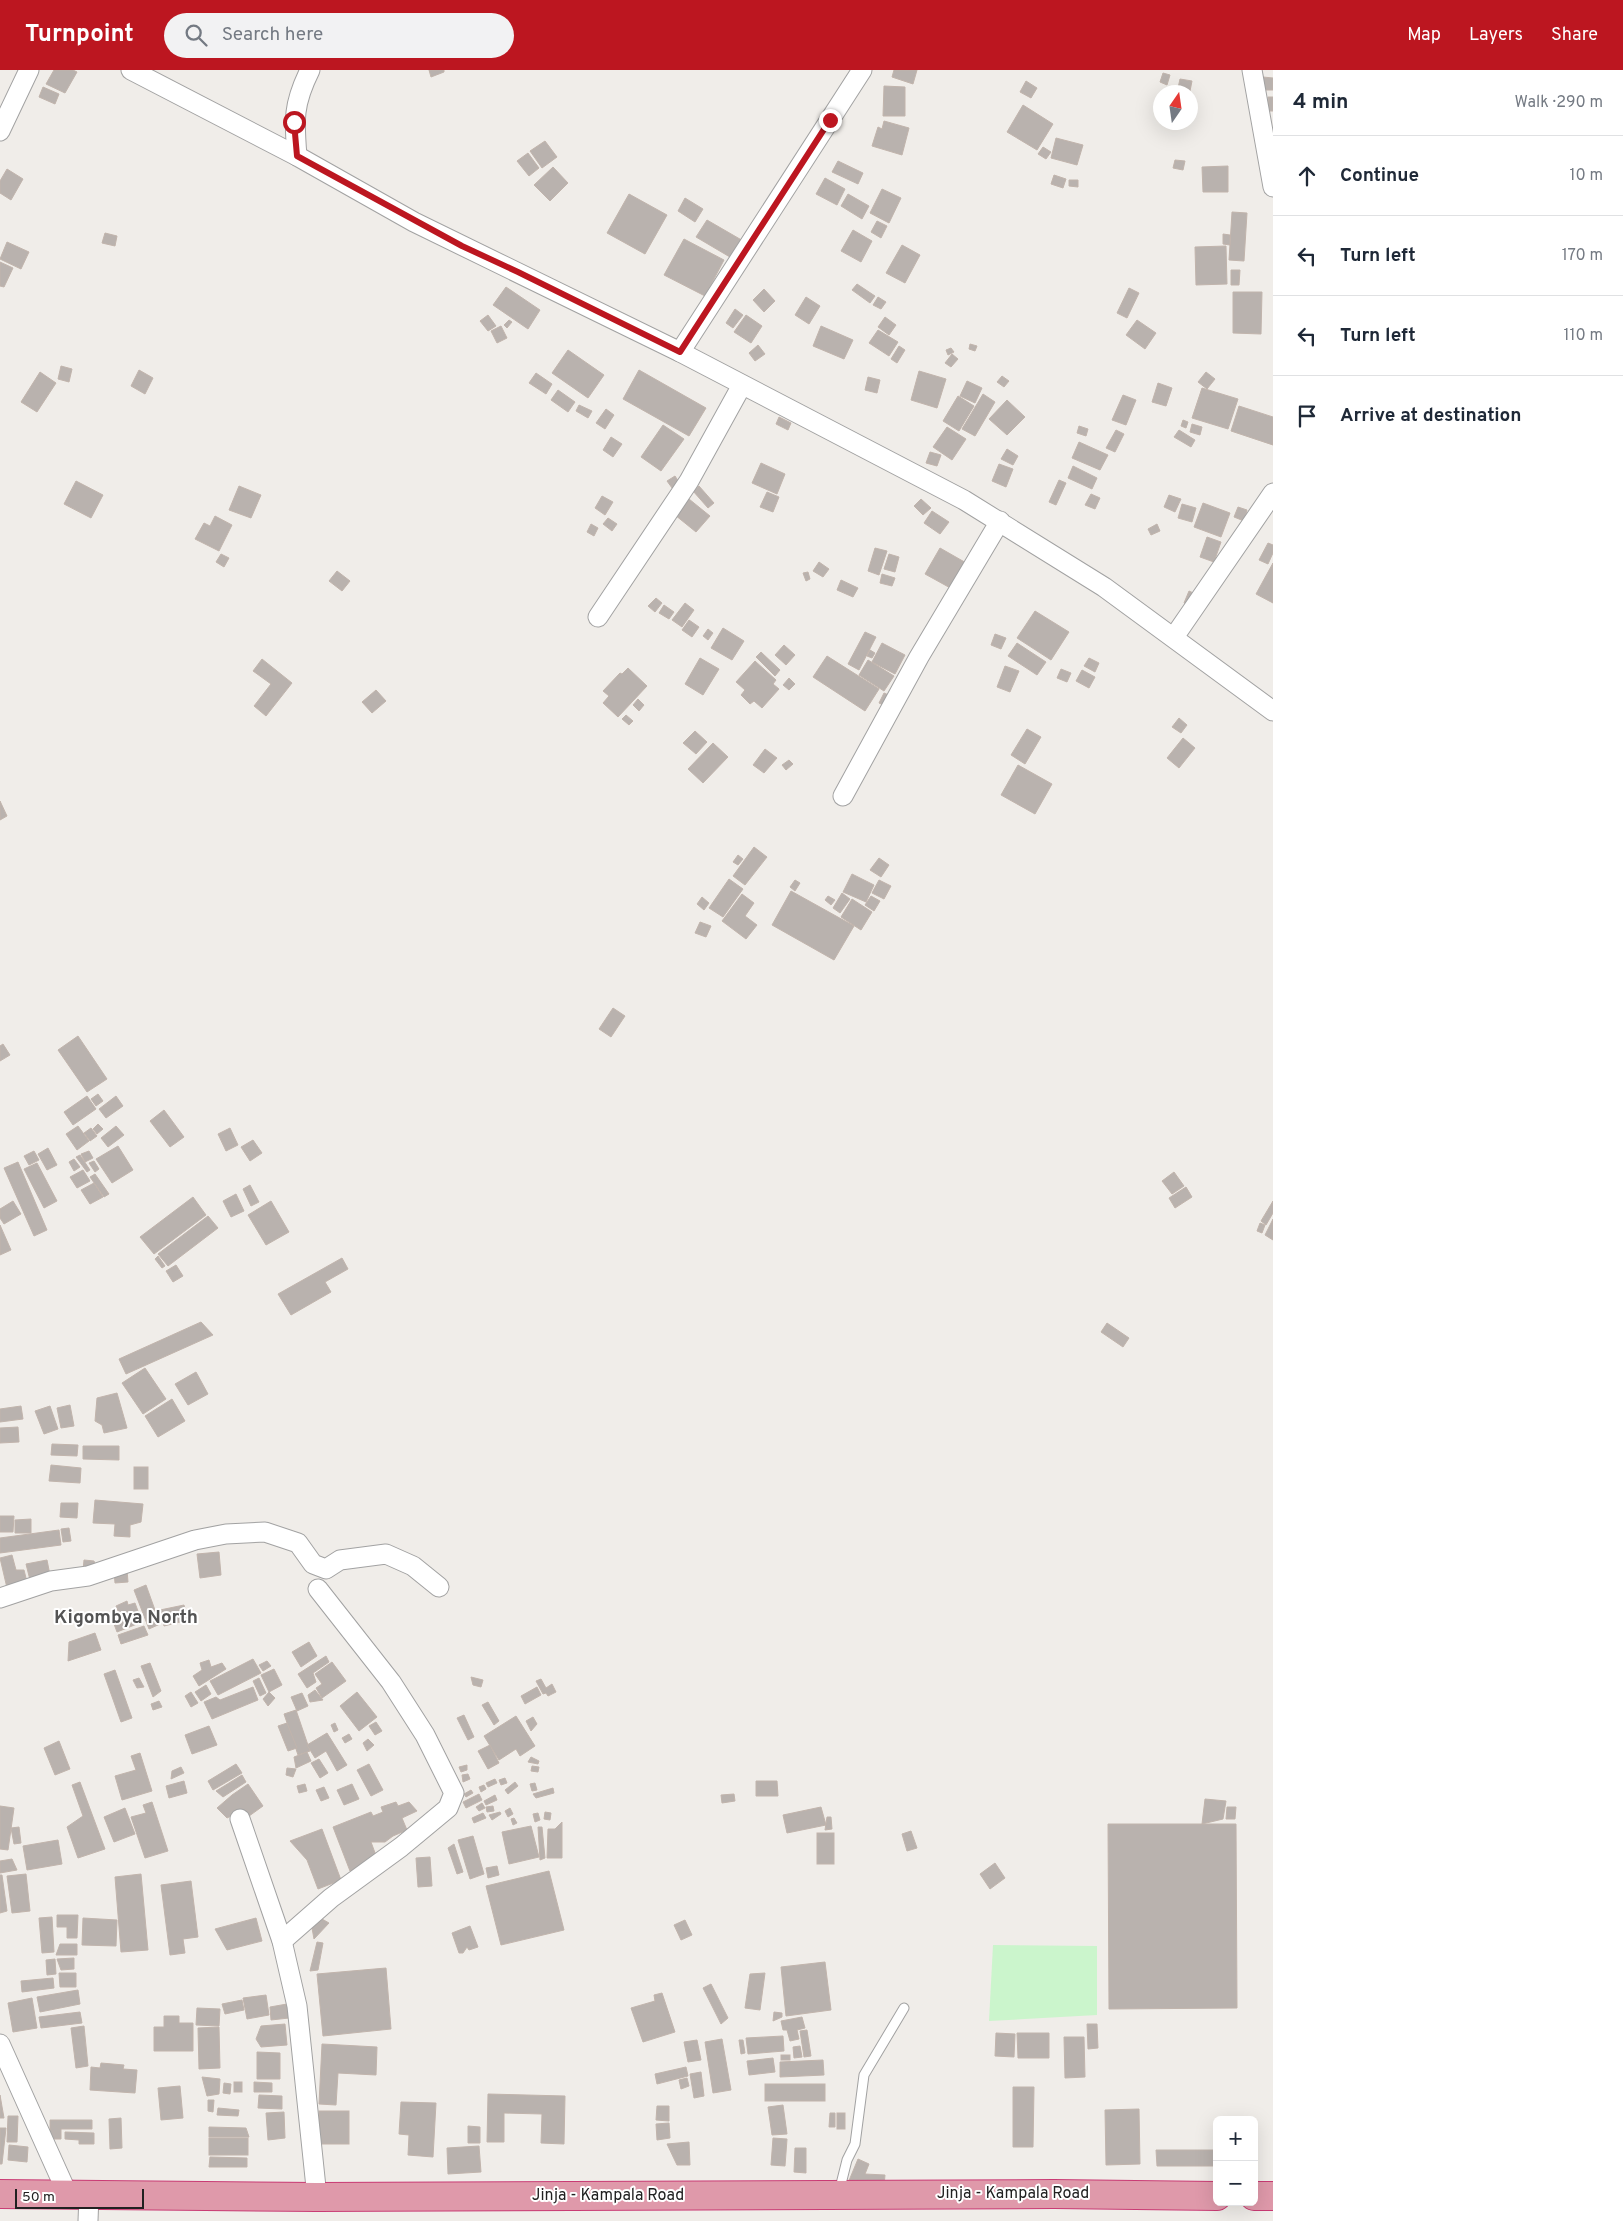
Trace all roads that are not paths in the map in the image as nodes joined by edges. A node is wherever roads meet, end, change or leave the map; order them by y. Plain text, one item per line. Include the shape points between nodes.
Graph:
1 (29, 70) edge
2 (131, 70) edge
3 (310, 70) edge
4 (862, 70) edge
5 (1252, 70) edge
6 (0, 131) edge
7 (297, 156) junction
8 (1273, 187) edge
9 (680, 352) junction
10 (742, 385) junction
11 (1273, 493) edge
12 (1000, 521) junction
13 (598, 617) dead end
14 (1174, 637) junction
15 (1273, 711) edge
16 (842, 796) dead end
17 (439, 1587) dead end
18 (318, 1589) dead end
19 (0, 1598) edge
20 (240, 1819) dead end
21 (282, 1941) junction
22 (904, 2008) dead end
23 (0, 2044) edge
24 (0, 2194) edge
25 (838, 2195) junction
26 (1213, 2196) edge
27 (1258, 2196) edge
28 (1273, 2196) edge
29 (317, 2197) junction
30 (82, 2204) edge

1 - 6 street
2 - 7 street
3 - 7 street via 296,107
4 - 9 street
5 - 8 street
7 - 9 street via 462,246
9 - 10 street
10 - 12 street
10 - 13 street via 689,481
11 - 14 street
12 - 14 street via 1104,587
12 - 16 street
14 - 15 street
17 - 19 street via 413,1566 386,1554 340,1560 326,1569 313,1564 298,1543 265,1532 195,1540 88,1576 51,1581
18 - 21 street via 396,1690 425,1735 454,1793 448,1808 331,1898
20 - 21 street
21 - 29 street via 302,2040
22 - 25 lane via 864,2075 855,2144 847,2160
23 - 30 street
24 - 30 highway, Jinja - Kampala Road
25 - 26 highway, Jinja - Kampala Road
25 - 29 highway, Jinja - Kampala Road
27 - 28 highway
29 - 30 highway, Jinja - Kampala Road

